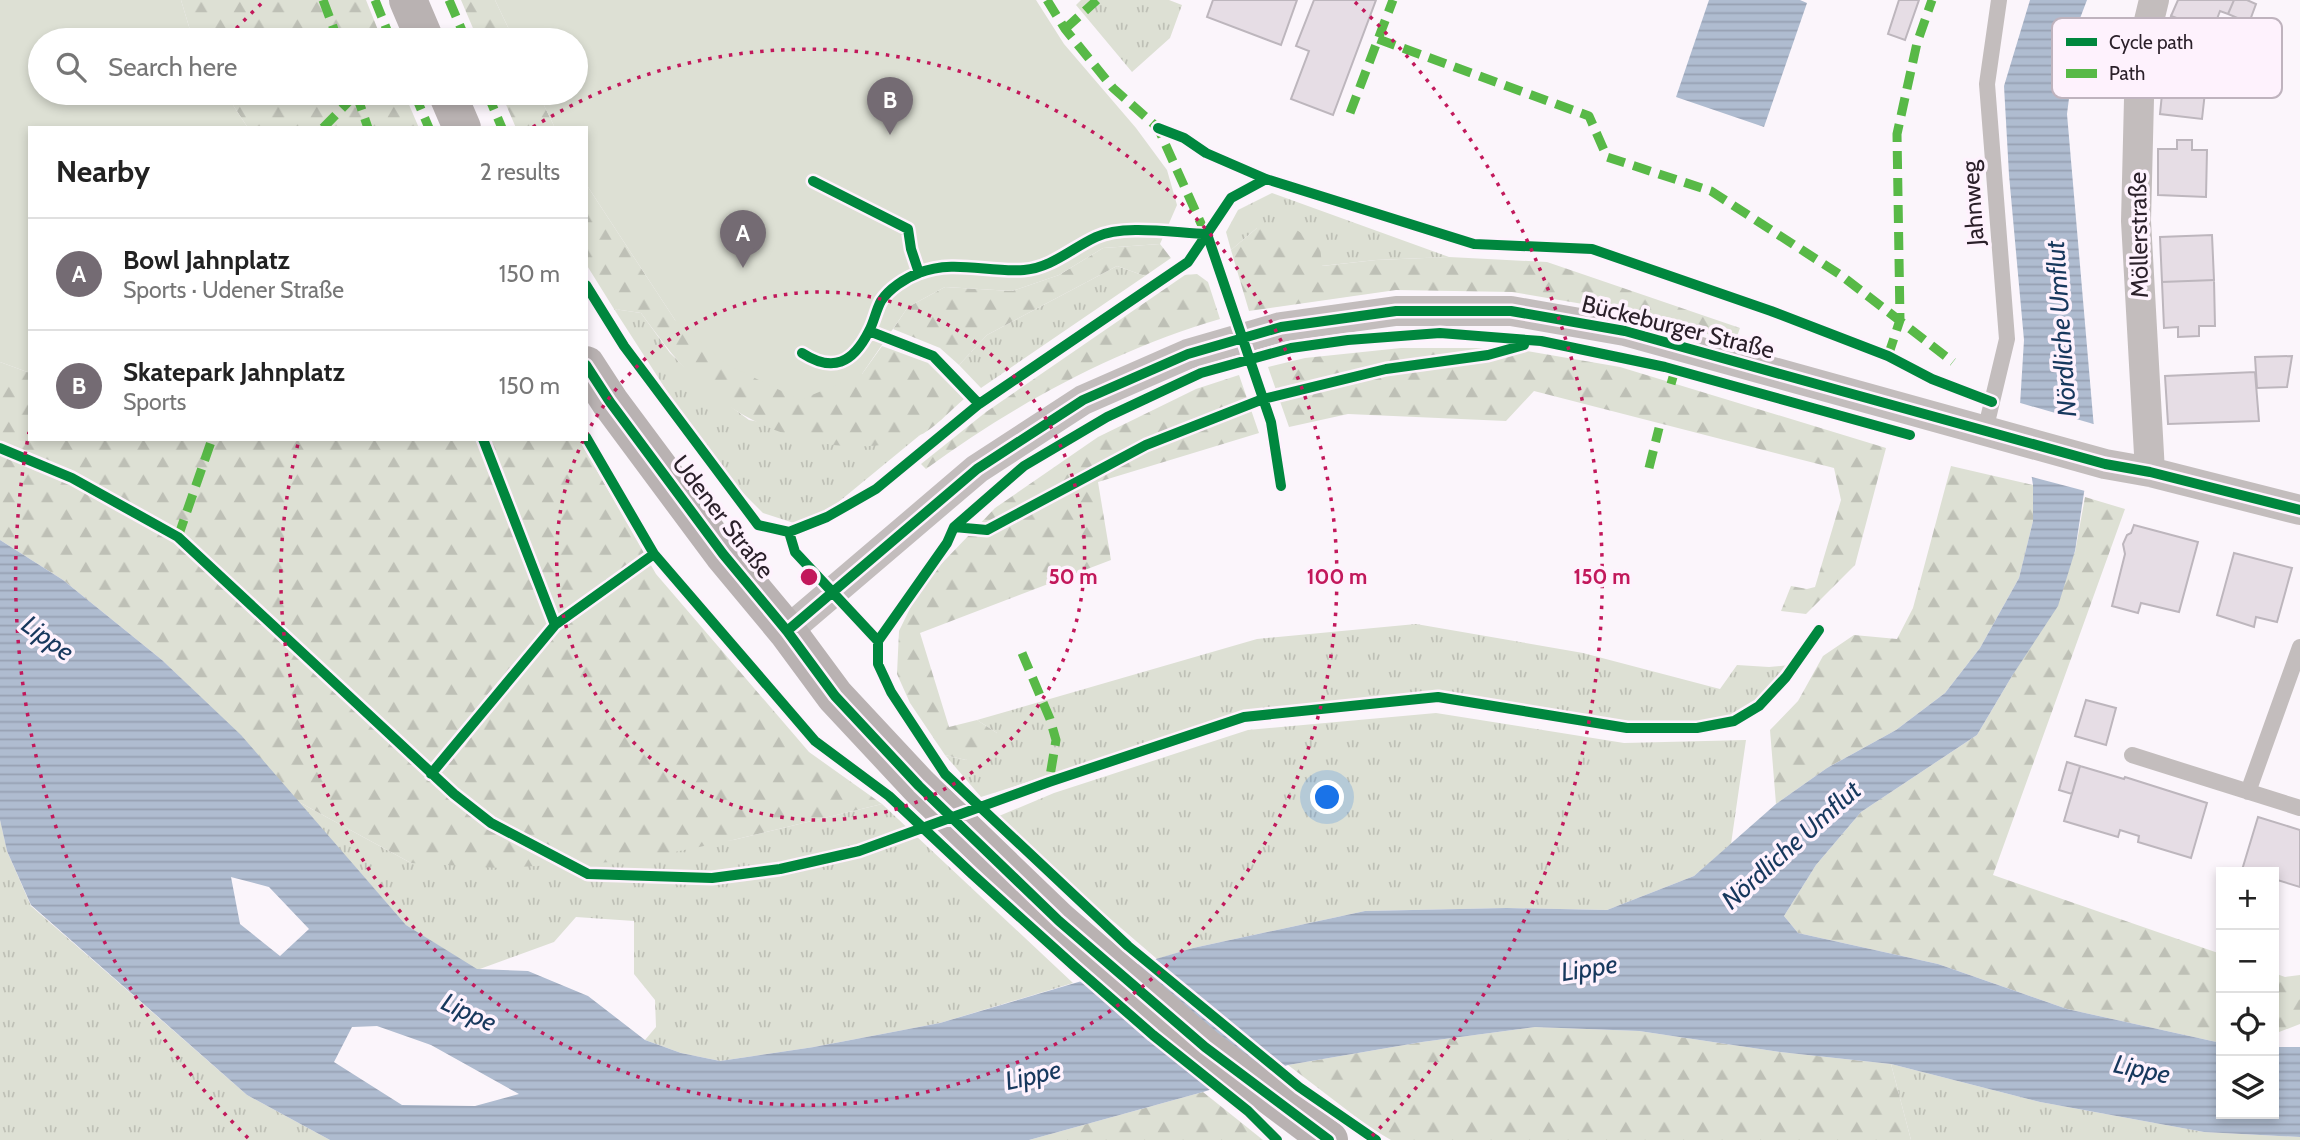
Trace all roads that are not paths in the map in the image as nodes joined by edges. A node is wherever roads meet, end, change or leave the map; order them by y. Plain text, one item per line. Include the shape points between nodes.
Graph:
1 (408, 0) edge
2 (1999, 0) edge
3 (2154, 0) edge
4 (2150, 18) edge
5 (420, 28) edge
6 (2139, 98) edge
7 (452, 105) edge
8 (461, 126) edge
9 (588, 368) edge
10 (1999, 435) junction
11 (2150, 472) junction
12 (2300, 510) edge
13 (787, 631) junction
14 (2300, 647) edge
15 (2133, 755) dead end
16 (2248, 792) junction
17 (2300, 808) edge
18 (1329, 1140) edge

1 - 5 main road
2 - 10 lane, Jahnweg via 1987,84 2007,339 1992,402
3 - 4 street, Möllerstraße
6 - 11 street, Möllerstraße via 2136,221
7 - 8 main road
9 - 13 main road, Udener Straße via 723,554
10 - 11 street, Bückeburger Straße
10 - 13 street, Bückeburger Straße via 1625,331 1511,311 1396,311 1281,327 1188,354 1083,400 977,469
11 - 12 street, Bückeburger Straße
13 - 18 main road, Udener Straße via 835,696 919,786 1059,921 1205,1047
14 - 16 lane
15 - 16 lane
16 - 17 lane

